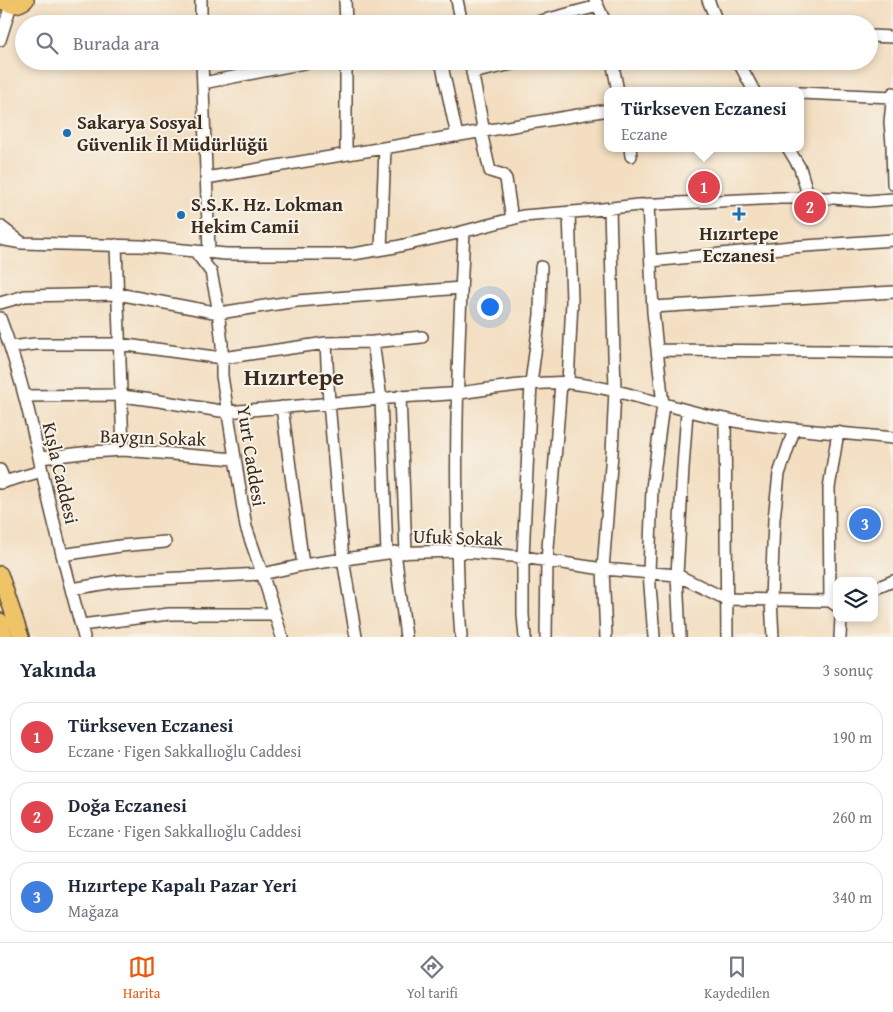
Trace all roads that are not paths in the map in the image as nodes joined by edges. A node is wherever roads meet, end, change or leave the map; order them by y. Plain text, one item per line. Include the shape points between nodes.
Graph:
1 (201, 0) edge
2 (345, 0) edge
3 (458, 0) edge
4 (708, 0) edge
5 (18, 2) edge
6 (596, 3) edge
7 (201, 15) edge
8 (346, 15) edge
9 (460, 15) edge
10 (558, 15) edge
11 (602, 15) edge
12 (714, 15) edge
13 (878, 36) edge
14 (893, 37) edge
15 (0, 40) edge
16 (202, 70) edge
17 (269, 70) edge
18 (346, 70) edge
19 (443, 70) edge
20 (472, 70) edge
21 (614, 70) edge
22 (743, 70) edge
23 (203, 83) junction
24 (617, 87) edge
25 (752, 87) edge
26 (804, 93) edge
27 (893, 93) edge
28 (893, 97) edge
29 (604, 111) edge
30 (483, 132) junction
31 (456, 136) junction
32 (893, 144) edge
33 (385, 148) junction
34 (790, 152) edge
35 (346, 154) junction
36 (206, 178) junction
37 (893, 184) edge
38 (809, 198) junction
39 (893, 199) edge
40 (648, 204) junction
41 (610, 208) junction
42 (569, 212) junction
43 (512, 220) junction
44 (0, 226) edge
45 (464, 232) junction
46 (0, 240) edge
47 (893, 240) edge
48 (22, 243) junction
49 (116, 245) junction
50 (381, 249) junction
51 (195, 251) junction
52 (209, 252) junction
53 (651, 261) junction
54 (541, 267) dead end
55 (461, 288) junction
56 (893, 292) edge
57 (118, 294) junction
58 (0, 302) edge
59 (653, 307) junction
60 (219, 313) junction
61 (0, 318) edge
62 (422, 337) dead end
63 (373, 342) junction
64 (326, 343) junction
65 (119, 344) junction
66 (11, 347) junction
67 (657, 350) junction
68 (893, 352) edge
69 (222, 358) junction
70 (564, 382) junction
71 (531, 383) junction
72 (615, 390) junction
73 (457, 393) junction
74 (25, 396) junction
75 (121, 396) junction
76 (400, 396) junction
77 (381, 399) junction
78 (329, 403) junction
79 (663, 405) junction
80 (282, 407) junction
81 (227, 412) junction
82 (687, 412) junction
83 (725, 419) junction
84 (794, 430) junction
85 (838, 432) junction
86 (893, 438) edge
87 (123, 450) junction
88 (40, 458) junction
89 (235, 459) junction
90 (0, 470) edge
91 (42, 471) junction
92 (2, 482) edge
93 (165, 542) dead end
94 (457, 550) junction
95 (396, 552) junction
96 (62, 555) junction
97 (523, 557) junction
98 (343, 559) junction
99 (547, 561) junction
100 (303, 565) junction
101 (603, 569) junction
102 (649, 573) junction
103 (0, 574) edge
104 (262, 574) junction
105 (677, 576) junction
106 (893, 582) edge
107 (878, 588) edge
108 (72, 589) junction
109 (726, 599) junction
110 (771, 600) junction
111 (833, 604) edge
112 (275, 614) junction
113 (0, 621) edge
114 (841, 622) edge
115 (81, 625) junction
116 (6, 637) edge
117 (21, 637) edge
118 (84, 637) edge
119 (282, 637) edge
120 (356, 637) edge
121 (406, 637) edge
122 (462, 637) edge
123 (525, 637) edge
124 (546, 637) edge
125 (606, 637) edge
126 (654, 637) edge
127 (680, 637) edge
128 (726, 637) edge
129 (773, 637) edge
130 (840, 637) edge

1 - 7 street
2 - 8 street
3 - 9 street
4 - 12 street
5 - 15 street
6 - 10 street
6 - 11 street
13 - 14 street
16 - 23 street
17 - 23 street
18 - 35 street
19 - 31 street
20 - 30 street
21 - 24 street
22 - 25 street
23 - 36 street
26 - 28 street
27 - 28 street
28 - 32 street via 890,122
29 - 30 street
30 - 31 street
30 - 43 street via 490,171 506,179
31 - 33 street
32 - 37 street
33 - 35 street
33 - 50 street
34 - 38 street via 800,168
35 - 36 street
36 - 52 street
38 - 39 street
38 - 40 street
40 - 41 street
40 - 53 street
41 - 42 street
41 - 72 street
42 - 43 street
42 - 70 street via 572,301
43 - 45 street
44 - 48 street
45 - 50 street
45 - 55 street
46 - 48 street
47 - 53 street
48 - 49 street
49 - 51 street
49 - 57 street
50 - 52 street via 353,254
51 - 52 street
51 - 60 street, Yurt Caddesi via 211,272
53 - 59 street
54 - 71 street via 540,315
55 - 60 street via 297,301
55 - 73 street
56 - 59 street
57 - 58 street via 25,296
57 - 60 street
57 - 65 street
59 - 67 street
60 - 69 street, Yurt Caddesi
61 - 66 street, Kışla Caddesi
62 - 63 street
63 - 64 street
63 - 77 street
64 - 69 street
64 - 78 street
65 - 66 street
65 - 69 street
65 - 75 street
66 - 74 street, Kışla Caddesi
67 - 68 street
67 - 79 street
69 - 81 street, Yurt Caddesi
70 - 71 street
70 - 72 street
70 - 99 street
71 - 73 street
71 - 97 street
72 - 79 street
72 - 101 street
73 - 76 street
73 - 94 street
74 - 75 street
74 - 88 street, Kışla Caddesi
75 - 81 street
75 - 87 street
76 - 77 street
76 - 95 street
77 - 78 street
77 - 95 street
78 - 80 street
78 - 98 street
79 - 82 street
79 - 102 street via 652,488
80 - 81 street
80 - 100 street
81 - 89 street, Yurt Caddesi
82 - 83 street
82 - 105 street
83 - 84 street
83 - 109 street
84 - 85 street
84 - 110 street via 779,474
85 - 86 street
85 - 111 street via 829,488
87 - 88 street, Baygın Sokak
87 - 89 street, Baygın Sokak
88 - 91 street, Kışla Caddesi
89 - 104 street, Yurt Caddesi via 246,527
90 - 92 street
91 - 92 street
91 - 96 street, Kışla Caddesi
93 - 96 street
94 - 95 street, Ufuk Sokak
94 - 97 street, Ufuk Sokak
94 - 122 street
95 - 98 street, Ufuk Sokak
95 - 121 street
96 - 108 street, Kışla Caddesi
97 - 99 street, Ufuk Sokak
97 - 123 street
98 - 100 street, Ufuk Sokak
98 - 120 street
99 - 101 street, Ufuk Sokak
99 - 124 street
100 - 104 street, Ufuk Sokak
101 - 102 street, Ufuk Sokak
101 - 125 street
102 - 105 street, Ufuk Sokak
102 - 126 street
103 - 117 main road
104 - 108 street, Ufuk Sokak via 119,581
104 - 112 street, Yurt Caddesi
105 - 109 street, Ufuk Sokak
105 - 127 street
106 - 107 street
108 - 115 street, Kışla Caddesi
109 - 110 street, Ufuk Sokak
109 - 128 street
110 - 111 street, Ufuk Sokak
110 - 129 street
112 - 115 street via 169,614
112 - 119 street, Yurt Caddesi
113 - 116 main road
114 - 130 street
115 - 118 street, Kışla Caddesi

